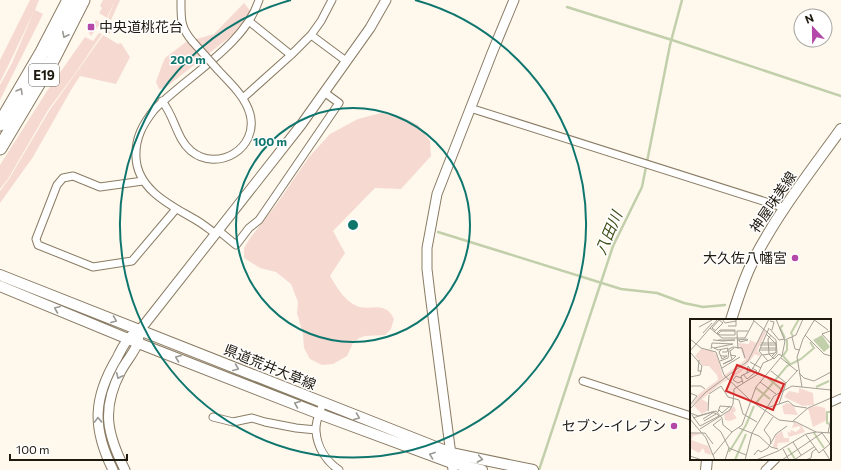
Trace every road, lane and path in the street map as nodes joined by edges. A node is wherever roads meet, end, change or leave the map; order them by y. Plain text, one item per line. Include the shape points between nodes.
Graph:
1 (69, 0) edge
2 (83, 0) edge
3 (181, 0) edge
4 (259, 0) edge
5 (332, 0) edge
6 (386, 0) edge
7 (514, 0) edge
8 (250, 22) junction
9 (311, 35) junction
10 (291, 55) junction
11 (346, 61) junction
12 (324, 92) junction
13 (243, 98) junction
14 (162, 101) junction
15 (470, 108) junction
16 (0, 124) edge
17 (841, 128) edge
18 (0, 148) edge
19 (143, 181) junction
20 (785, 208) junction
21 (176, 209) junction
22 (218, 233) junction
23 (0, 275) edge
24 (0, 286) edge
25 (732, 319) edge
26 (140, 330) junction
27 (128, 338) junction
28 (138, 343) junction
29 (583, 381) dead end
30 (841, 398) edge
31 (831, 403) edge
32 (323, 404) junction
33 (319, 413) junction
34 (690, 416) edge
35 (213, 417) dead end
36 (316, 430) junction
37 (707, 460) edge
38 (775, 460) edge
39 (452, 462) edge
40 (530, 469) edge
41 (112, 470) edge
42 (125, 470) edge
43 (338, 470) edge
44 (482, 470) edge
45 (706, 470) edge
46 (765, 470) edge

16 -> 1 highway, E19
2 -> 18 highway, E19 via 53,59
3 - 13 street, bridge via 181,19 185,30
4 - 8 street
5 - 9 street
6 - 11 street
7 - 15 street
8 - 10 street
8 - 14 street via 226,48
9 - 10 street
9 - 11 street
10 - 13 street
11 - 12 street
12 - 22 street
12 - 22 street via 339,103 259,220 236,245
13 - 14 street via 251,115 249,134 245,143 229,156 213,160 197,155 184,144 172,116
14 - 19 street via 145,121 137,141 136,163
15 - 20 street
15 - 39 street via 437,194 427,248 430,294
17 - 20 main road, 神屋味美線
19 - 21 street via 162,200
19 - 21 street via 100,187 74,176 63,178 57,185 36,239 38,245 93,267 132,261
20 - 25 main road, 神屋味美線 via 752,264
21 - 22 street
22 - 26 street
23 -> 26 main road, 県道荒井大草線
27 -> 24 main road, 県道荒井大草線
26 - 27 street
26 - 28 street
26 -> 32 main road, 県道荒井大草線
27 - 28 main road, 県道荒井大草線
41 -> 27 street via 100,437 98,409 103,386
33 -> 28 main road, 県道荒井大草線
28 -> 42 street via 113,389 108,413 113,444
29 - 34 street
30 - 31 street
32 - 33 street
32 -> 39 main road, 県道荒井大草線
33 - 36 street
39 -> 33 main road, 県道荒井大草線
35 - 36 street via 233,422 252,418
36 - 43 street via 320,448 329,463
37 - 45 main road
38 - 46 street
39 -> 40 main road, 県道荒井大草線
39 - 44 main road, 県道荒井大草線

